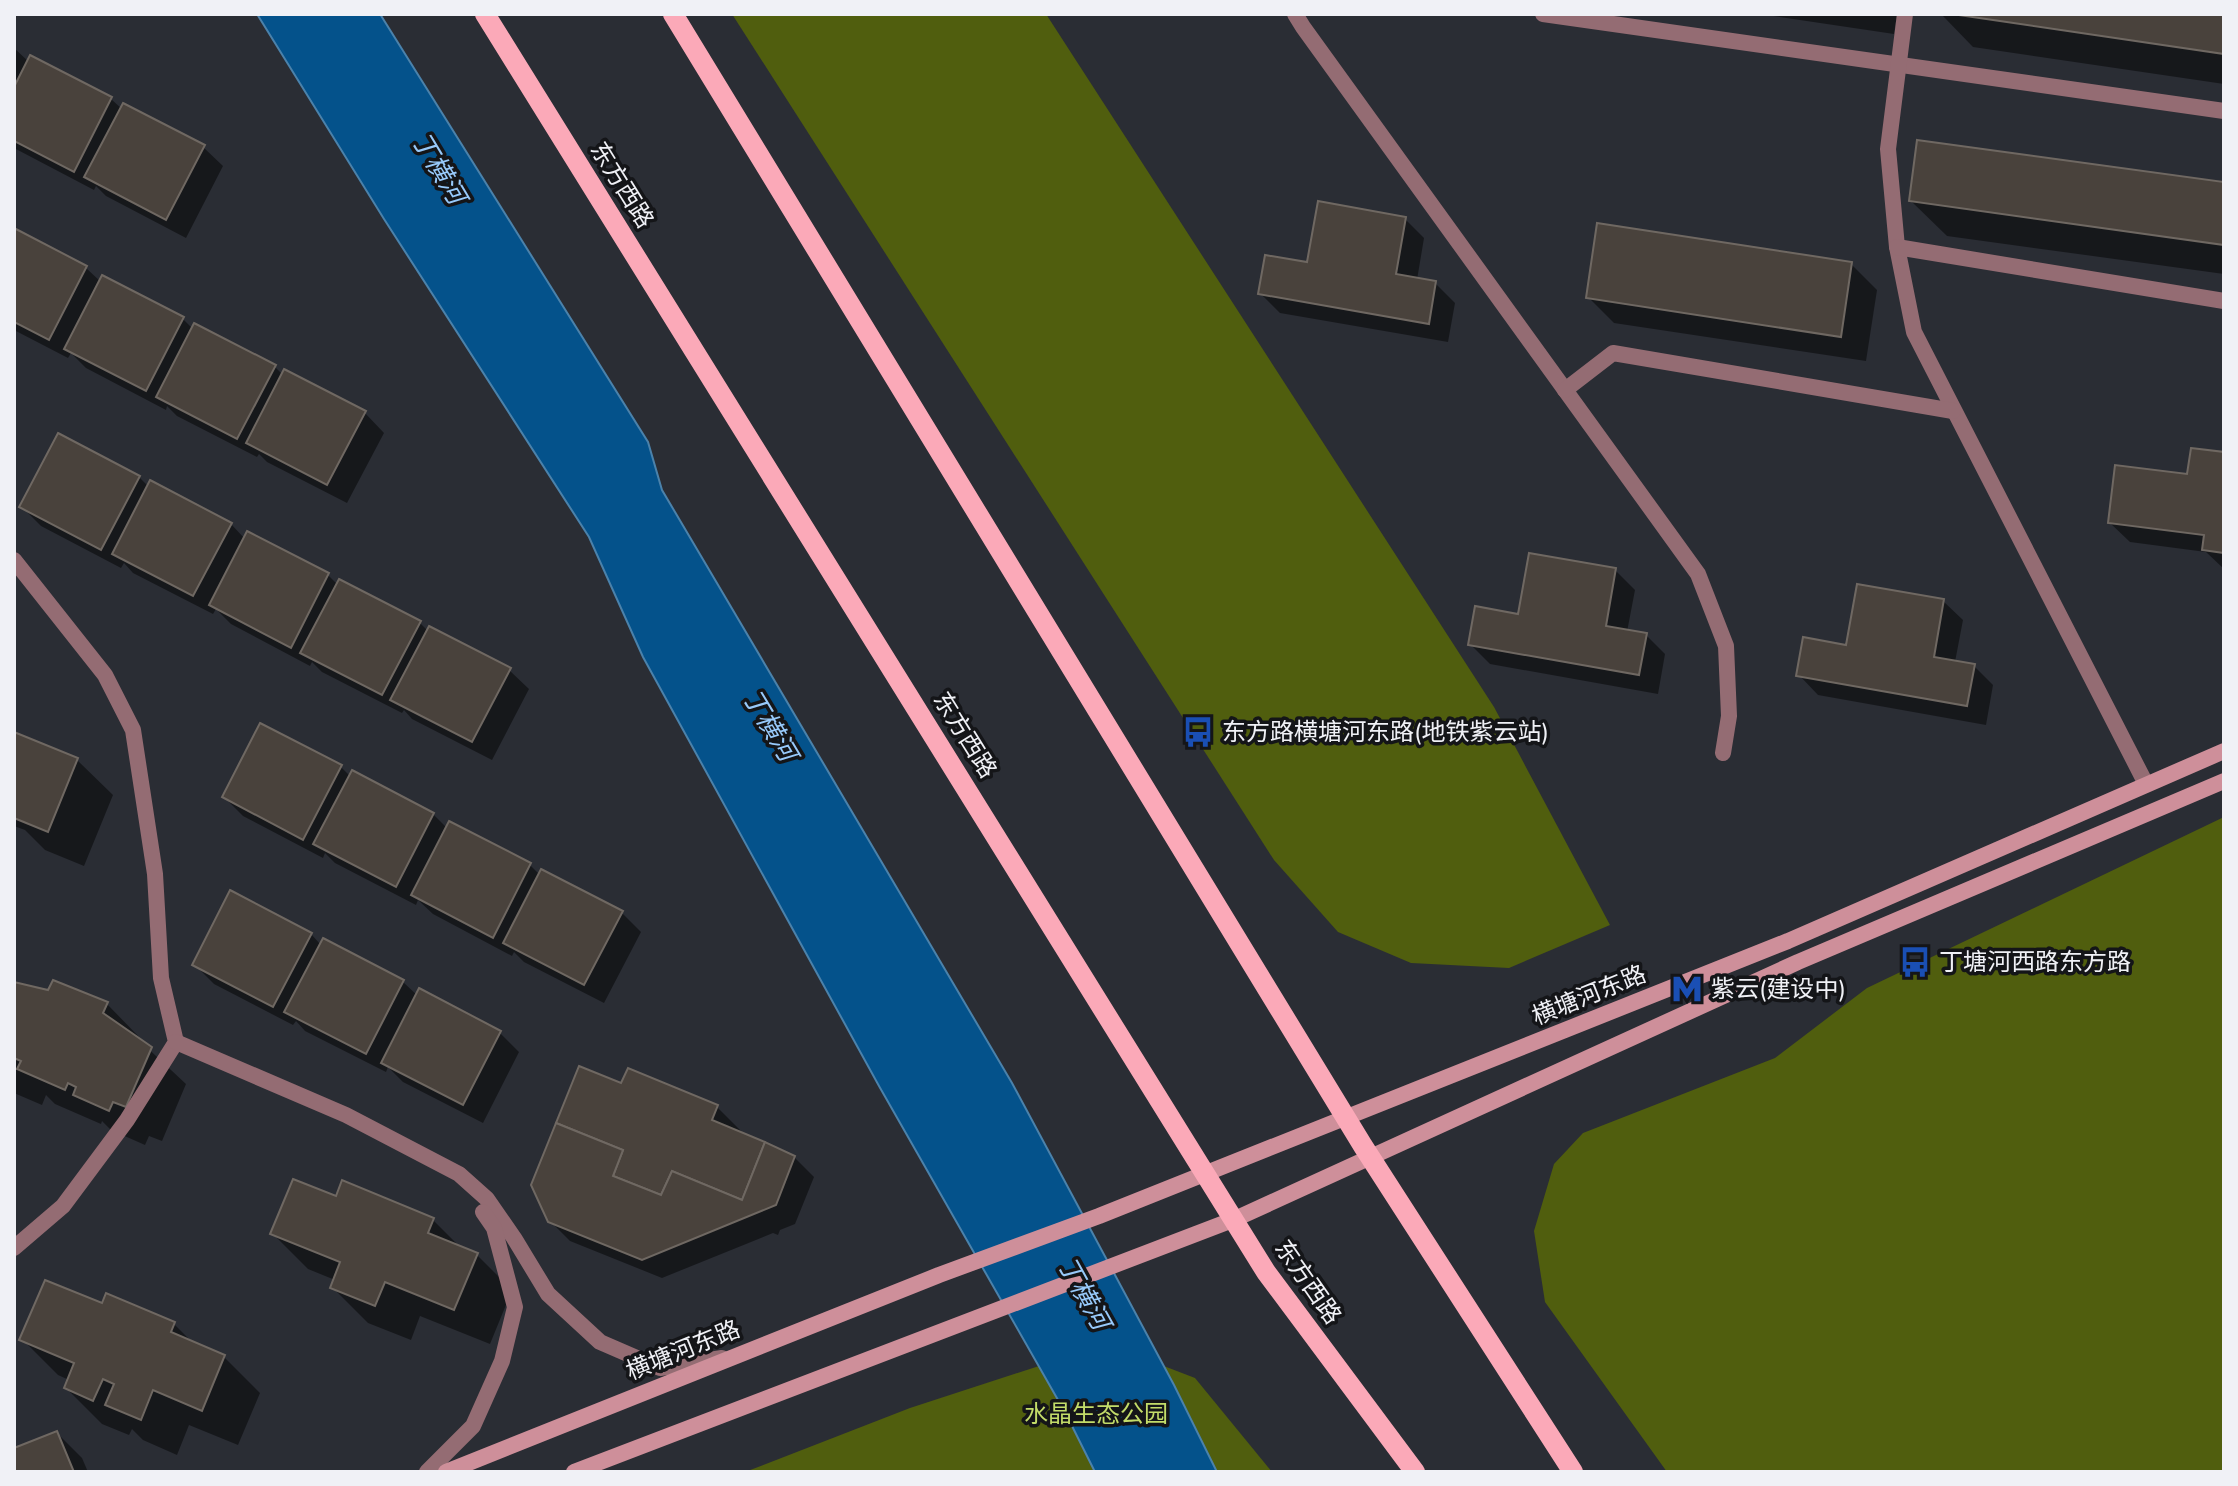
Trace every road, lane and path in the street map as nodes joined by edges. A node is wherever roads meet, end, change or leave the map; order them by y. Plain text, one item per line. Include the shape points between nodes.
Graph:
1 (485, 14) edge
2 (673, 14) edge
3 (1295, 14) edge
4 (1543, 14) edge
5 (1905, 14) edge
6 (1899, 64) junction
7 (2224, 111) edge
8 (1897, 247) junction
9 (2224, 301) edge
10 (1565, 390) junction
11 (1953, 411) junction
12 (14, 560) edge
13 (2224, 751) edge
14 (1723, 753) dead end
15 (2224, 781) edge
16 (2146, 784) junction
17 (176, 1042) junction
18 (1346, 1118) junction
19 (1371, 1158) junction
20 (1207, 1173) junction
21 (459, 1174) junction
22 (1235, 1219) junction
23 (14, 1248) edge
24 (731, 1357) junction
25 (427, 1472) edge
26 (446, 1472) edge
27 (574, 1472) edge
28 (1415, 1472) edge
29 (1573, 1472) edge

1 - 20 main road, 东方西路
2 - 18 main road
3 - 10 lane
4 - 6 lane
5 - 6 lane
6 - 7 lane
6 - 8 lane via 1888,149
8 - 9 lane
8 - 11 lane via 1914,332
10 - 11 lane via 1613,353
10 - 14 lane via 1698,574 1726,646 1729,716
11 - 16 lane
12 - 17 lane via 105,675 133,730 155,874 161,978
13 - 16 main road, 横塘河东路
15 - 19 main road via 1798,962
16 - 18 main road, 横塘河东路 via 1788,941
17 - 21 lane via 346,1115
17 - 23 lane via 63,1206
18 - 19 main road
18 - 20 main road, 横塘河东路
19 - 22 main road
19 - 29 main road
20 - 22 main road, 东方西路
20 - 24 main road, 横塘河东路
21 - 24 lane via 487,1199 548,1294 600,1342 660,1368
21 - 25 lane via 494,1228 515,1307 502,1361 473,1426
22 - 27 main road
22 - 28 main road, 东方西路 via 1266,1272
24 - 26 main road, 横塘河东路

